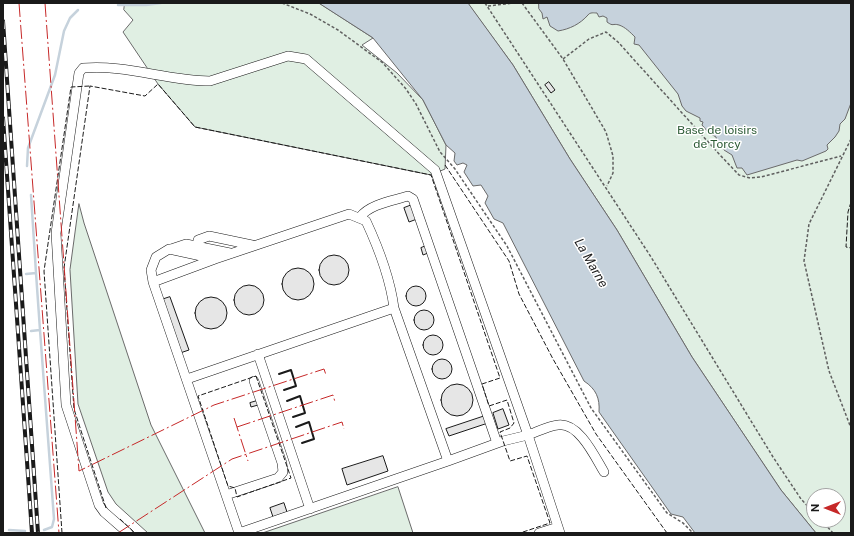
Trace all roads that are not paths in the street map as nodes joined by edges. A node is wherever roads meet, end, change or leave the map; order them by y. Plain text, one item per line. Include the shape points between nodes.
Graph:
1 (360, 217) junction
2 (198, 240) junction
3 (186, 244) junction
4 (254, 246) junction
5 (169, 249) junction
6 (242, 250) junction
7 (231, 253) junction
8 (215, 259) junction
9 (153, 282) junction
10 (394, 308) junction
11 (258, 354) junction
12 (186, 379) junction
13 (254, 381) dead end
14 (528, 435) junction
15 (497, 443) junction
16 (448, 461) junction
17 (604, 472) dead end
18 (226, 495) junction
19 (310, 509) junction
20 (559, 530) edge
21 (128, 533) edge
22 (239, 533) edge
23 (539, 533) edge

1 - 4 lane via 349,214
1 - 10 lane via 366,221 379,249 391,287
1 - 15 lane via 371,208 408,196 413,200
2 - 3 lane
2 - 4 lane via 210,236
2 - 6 lane
3 - 5 lane
3 - 7 lane
4 - 6 lane
5 - 8 lane
5 - 9 lane via 156,257 151,270
6 - 7 lane
7 - 8 lane
8 - 9 lane
9 - 12 lane
10 - 11 lane
10 - 16 lane
11 - 12 lane
11 - 19 lane
12 - 18 lane
13 - 18 lane via 283,472 278,478
14 - 15 lane
14 - 17 lane via 565,425 582,437
14 - 20 lane
14 - 21 lane via 434,170 306,59 288,56 210,81 83,68 79,72 56,233 66,405 99,505
15 - 16 lane
16 - 19 lane
18 - 22 lane
19 - 22 lane
20 - 23 lane

